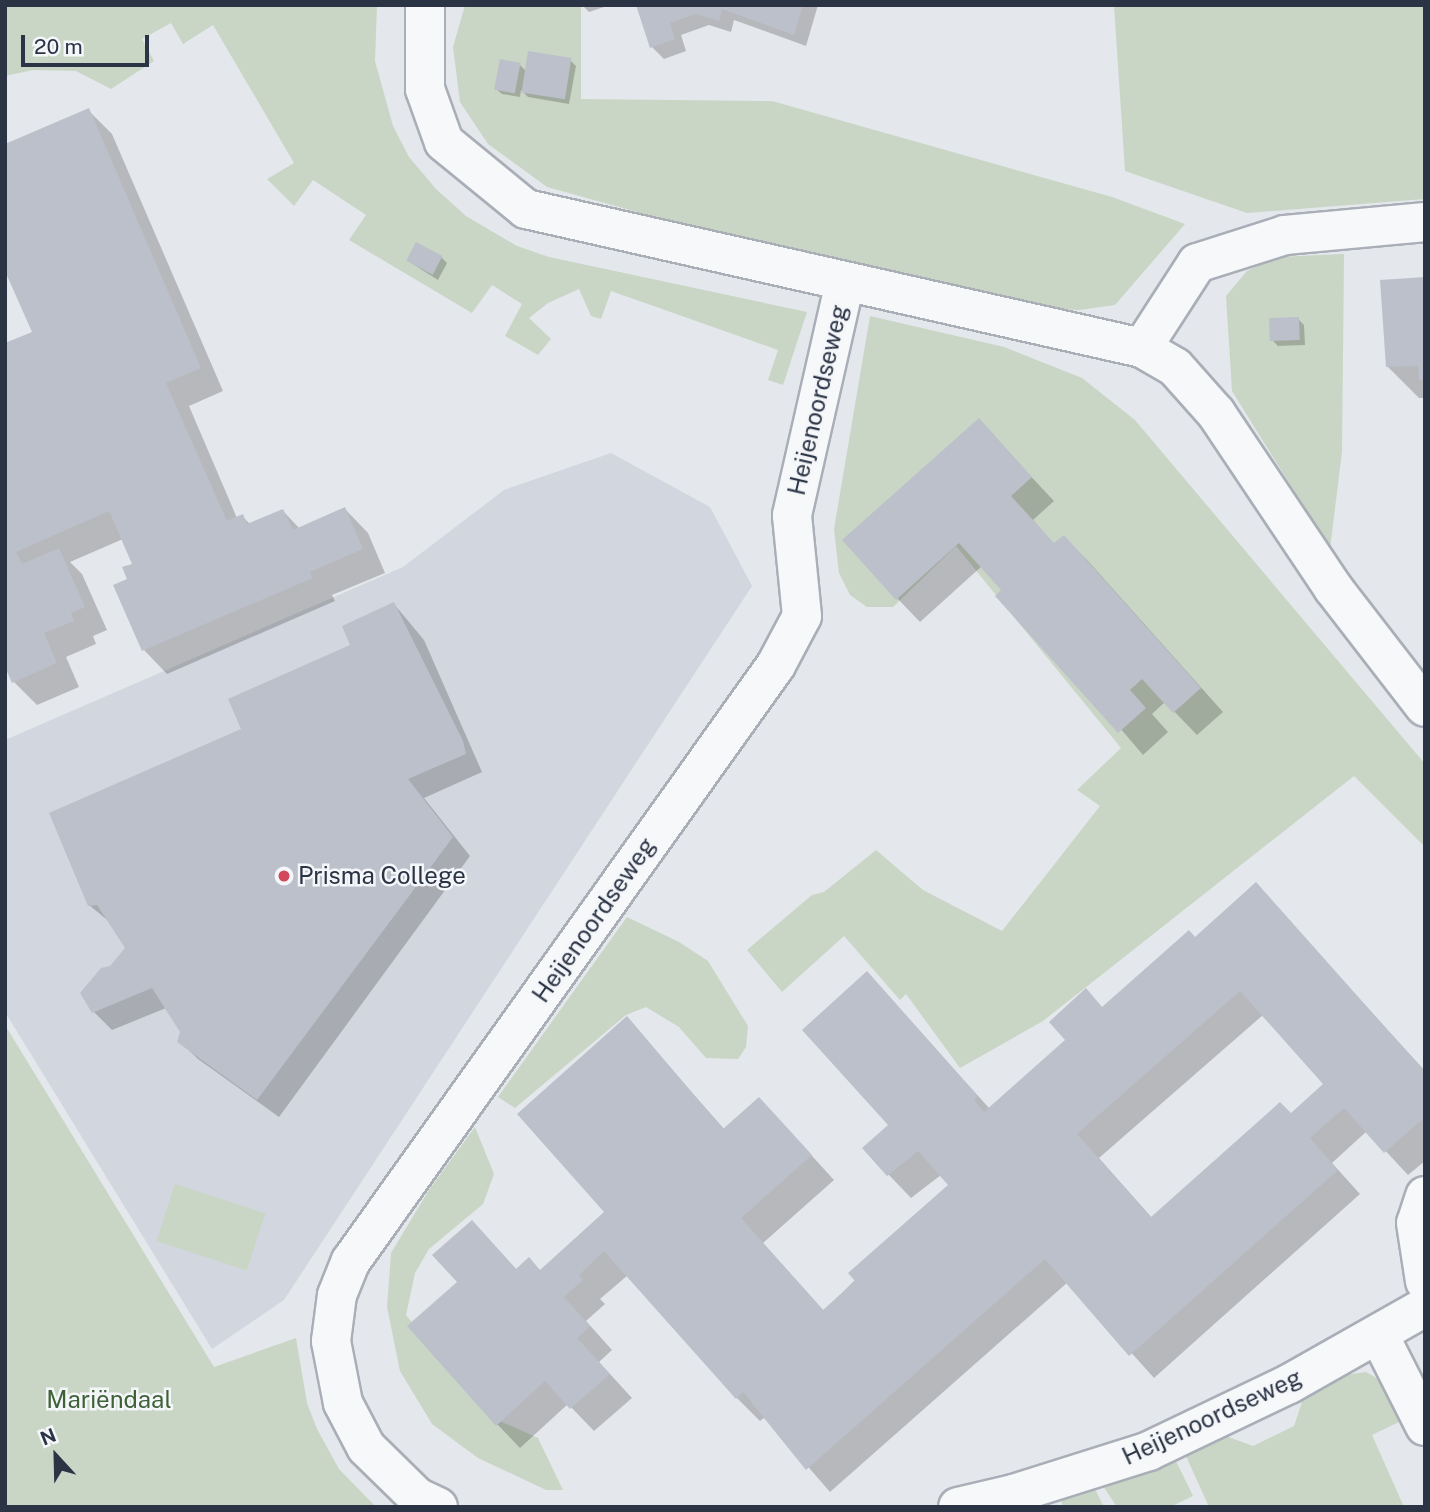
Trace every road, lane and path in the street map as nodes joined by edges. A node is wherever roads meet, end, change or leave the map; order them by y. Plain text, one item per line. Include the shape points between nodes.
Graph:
1 (425, 5) edge
2 (1425, 222) edge
3 (845, 282) junction
4 (1142, 348) junction
5 (1425, 706) edge
6 (1425, 1196) edge
7 (1425, 1281) edge
8 (1425, 1307) edge
9 (1379, 1335) junction
10 (1425, 1426) edge
11 (439, 1507) edge
12 (958, 1507) edge

1 - 3 street, Heijenoordseweg via 425,89 444,142 526,209
2 - 4 street via 1285,235 1197,263
3 - 4 street, Heijenoordseweg
3 - 11 street, Heijenoordseweg via 792,515 802,616 776,665 351,1261 337,1295 331,1341 343,1403 366,1447 417,1497
4 - 5 street, Heijenoordseweg via 1175,367 1216,413 1332,588
6 - 7 street via 1416,1223
8 - 9 street, Heijenoordseweg
9 - 10 street
9 - 12 street, Heijenoordseweg via 1149,1451

